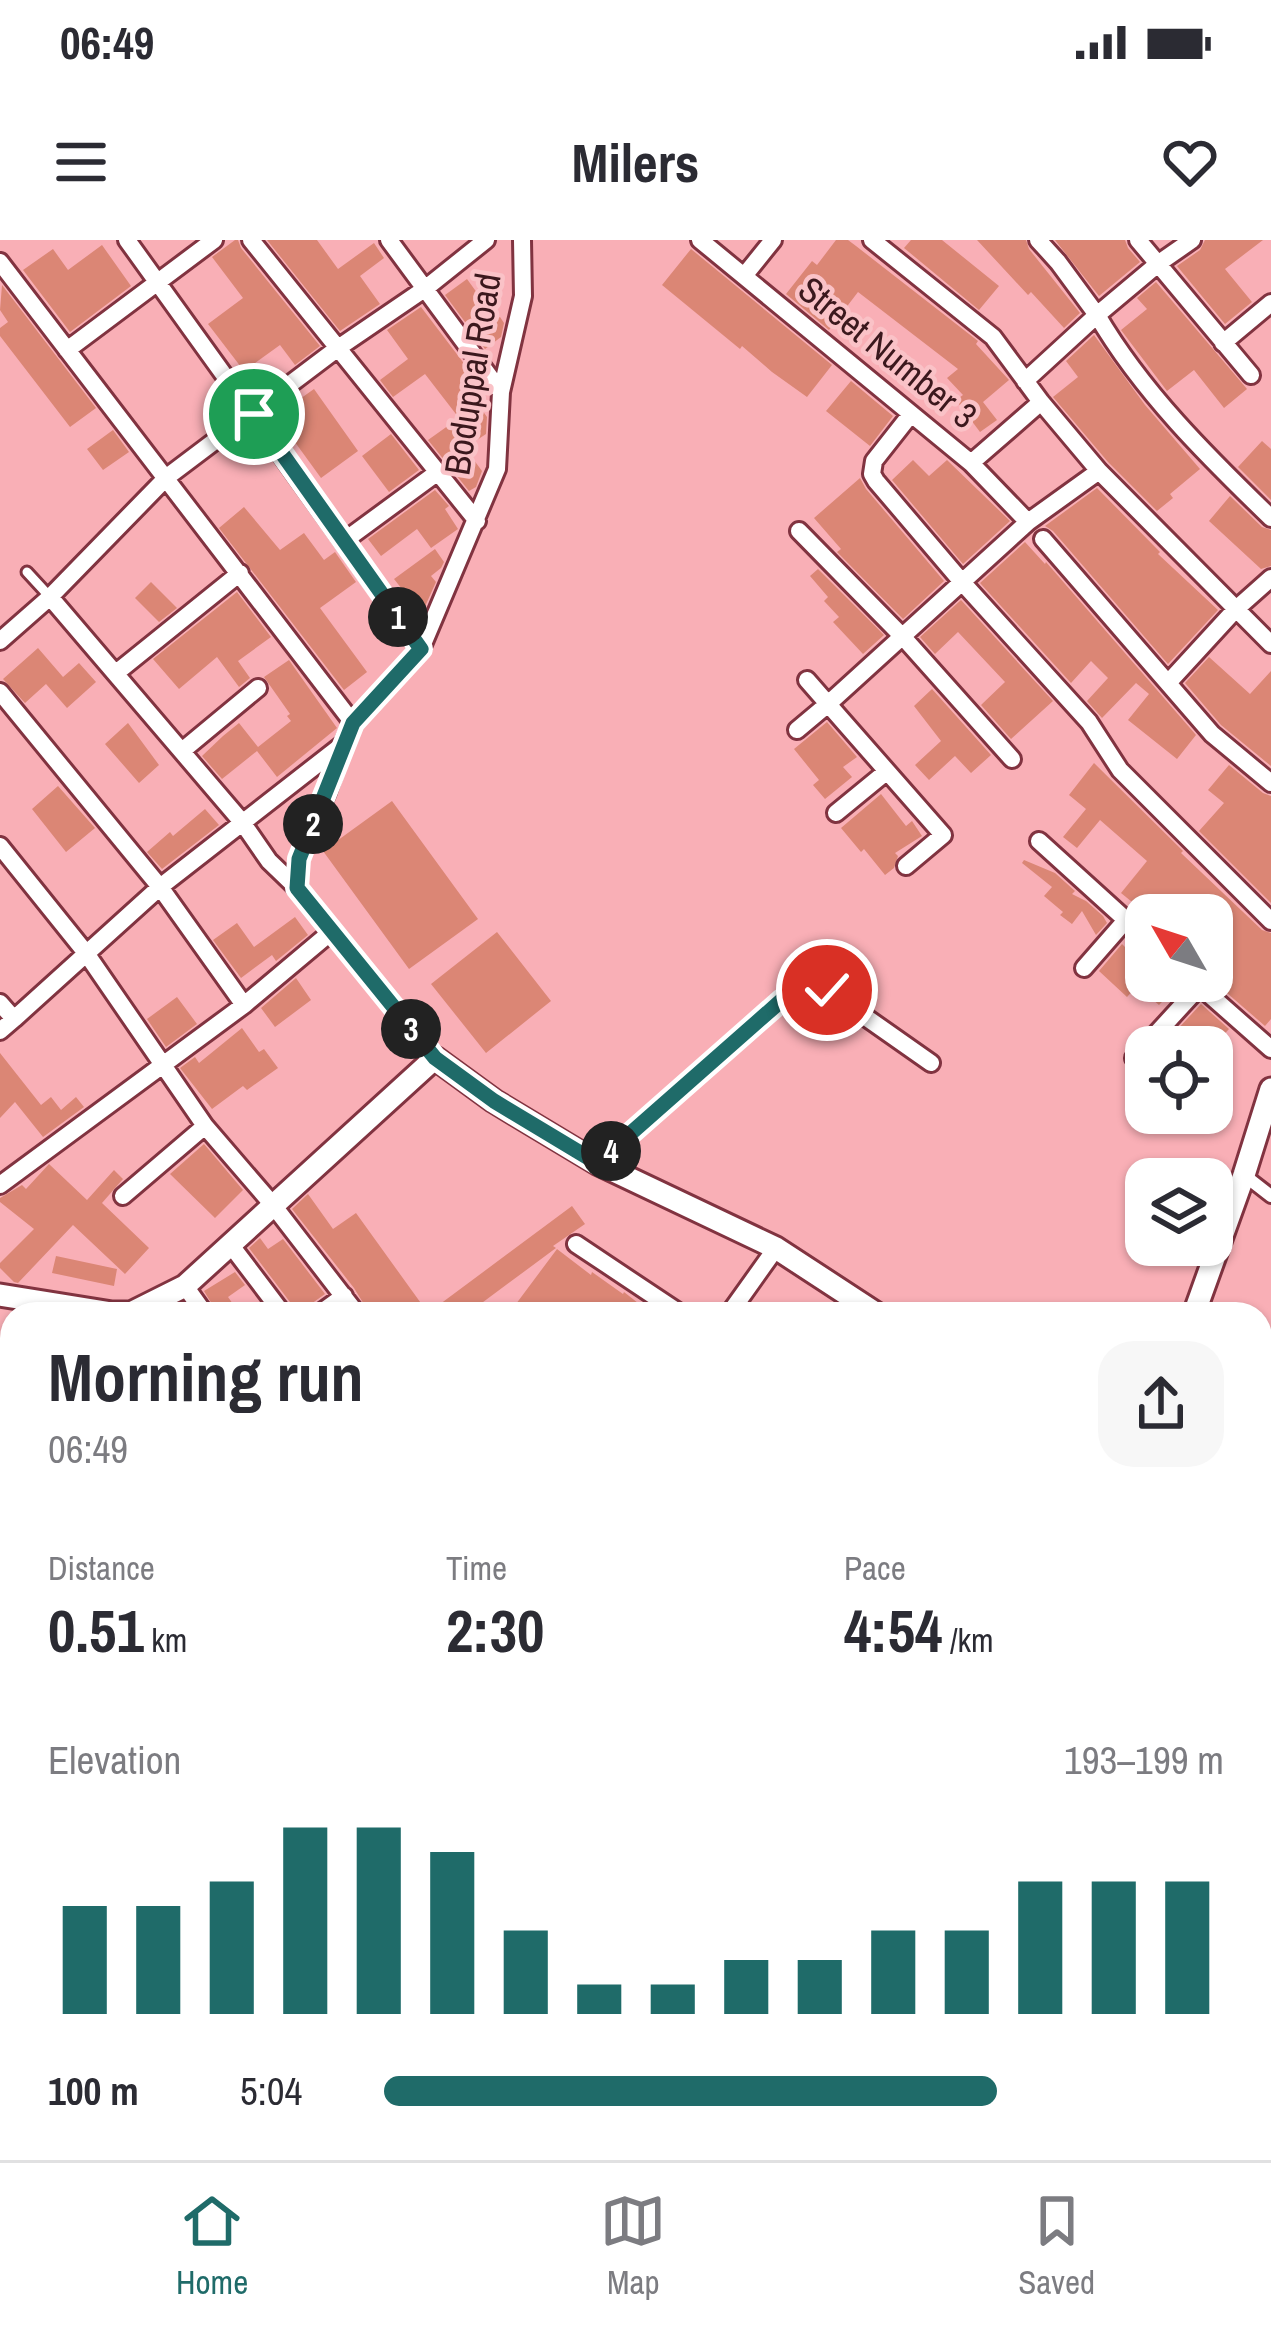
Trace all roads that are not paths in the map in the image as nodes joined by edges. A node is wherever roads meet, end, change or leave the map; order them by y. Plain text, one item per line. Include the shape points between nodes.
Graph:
1 (127, 240) edge
2 (214, 240) edge
3 (251, 240) edge
4 (389, 240) edge
5 (486, 240) edge
6 (522, 240) edge
7 (700, 240) edge
8 (773, 240) edge
9 (872, 240) edge
10 (1038, 240) edge
11 (1138, 240) edge
12 (1192, 240) edge
13 (0, 262) edge
14 (1159, 263) junction
15 (744, 276) junction
16 (158, 284) junction
17 (426, 288) junction
18 (1271, 303) edge
19 (1096, 315) junction
20 (1223, 343) junction
21 (338, 348) junction
22 (67, 350) junction
23 (1251, 375) dead end
24 (1025, 381) junction
25 (501, 392) junction
26 (1041, 402) junction
27 (254, 414) junction
28 (911, 414) junction
29 (971, 463) junction
30 (1099, 471) junction
31 (438, 472) junction
32 (167, 477) junction
33 (1271, 518) edge
34 (477, 521) junction
35 (1028, 522) junction
36 (799, 532) dead end
37 (1043, 538) dead end
38 (344, 541) junction
39 (27, 572) dead end
40 (240, 573) junction
41 (1271, 578) edge
42 (962, 582) junction
43 (50, 597) junction
44 (1235, 610) junction
45 (903, 637) junction
46 (0, 641) edge
47 (1271, 644) edge
48 (421, 649) junction
49 (116, 673) junction
50 (807, 680) dead end
51 (1168, 683) junction
52 (258, 688) dead end
53 (0, 692) edge
54 (828, 704) junction
55 (353, 723) junction
56 (797, 730) dead end
57 (343, 745) junction
58 (182, 752) junction
59 (1012, 759) dead end
60 (886, 772) junction
61 (1271, 783) edge
62 (836, 813) dead end
63 (242, 821) junction
64 (1039, 841) dead end
65 (0, 846) edge
66 (906, 866) dead end
67 (160, 887) junction
68 (297, 888) junction
69 (1125, 919) edge
70 (1271, 920) edge
71 (1125, 921) edge
72 (331, 932) junction
73 (86, 952) junction
74 (1084, 968) dead end
75 (1182, 1002) edge
76 (1217, 1002) edge
77 (0, 1003) edge
78 (244, 1005) junction
79 (7, 1025) edge
80 (1161, 1026) edge
81 (1271, 1049) edge
82 (435, 1058) junction
83 (163, 1063) junction
84 (931, 1063) dead end
85 (1271, 1090) edge
86 (205, 1126) junction
87 (597, 1163) junction
88 (1244, 1175) junction
89 (0, 1185) edge
90 (123, 1196) dead end
91 (1271, 1196) edge
92 (273, 1205) junction
93 (230, 1244) junction
94 (576, 1244) dead end
95 (776, 1248) junction
96 (185, 1286) junction
97 (8, 1296) edge
98 (344, 1296) junction
99 (45, 1302) edge
100 (153, 1302) edge
101 (196, 1302) edge
102 (274, 1302) edge
103 (336, 1302) edge
104 (348, 1302) edge
105 (663, 1302) edge
106 (738, 1302) edge
107 (859, 1302) edge
108 (1198, 1302) edge

1 - 16 street
2 - 16 street
3 - 21 street
4 - 17 street
5 - 17 street
6 - 25 street, Boduppal Road via 523,296
7 - 15 street, Street Number 3
8 - 15 street
9 - 24 street via 993,337
10 - 19 street
11 - 14 street
12 - 14 street
13 - 22 street
14 - 19 street
14 - 20 street
15 - 28 street, Street Number 3
16 - 22 street
16 - 27 street
17 - 21 street
17 - 25 street
18 - 20 street
19 - 24 street
19 - 33 street via 1193,442
20 - 23 street
21 - 27 street
21 - 31 street
22 - 32 street
24 - 26 street
25 - 34 street, Boduppal Road via 497,470
26 - 29 street
26 - 30 street
27 - 32 street
27 - 38 street
28 - 29 street, Street Number 3
28 - 42 street via 872,474
29 - 35 street, Street Number 3
30 - 35 street
30 - 44 street
31 - 34 street
31 - 38 street
32 - 40 street
32 - 43 street
34 - 48 street, Boduppal Road
35 - 42 street
36 - 45 street
37 - 51 street
38 - 48 street
39 - 43 lane
40 - 49 street
40 - 55 street
41 - 44 street
42 - 45 street
42 - 70 street via 1089,722 1120,770
43 - 46 street
43 - 49 street
44 - 47 street
44 - 51 street
45 - 54 street
45 - 59 street
48 - 55 street, Boduppal Road
49 - 58 street
50 - 54 street
51 - 61 street
52 - 58 street
53 - 67 street
54 - 56 street
54 - 60 street
55 - 57 street, Boduppal Road
57 - 63 street
57 - 68 street, Boduppal Road via 299,859
58 - 63 street
60 - 62 street
60 - 66 street via 943,835
63 - 67 street
63 - 68 street
64 - 69 street
65 - 73 street
67 - 73 street
67 - 78 street
68 - 72 street
71 - 74 street
72 - 78 street
72 - 82 street
73 - 79 street
73 - 83 street
75 - 80 street
76 - 81 street
77 - 79 street
78 - 83 street
82 - 87 street
82 - 92 street
83 - 86 street
83 - 89 street
84 - 87 street via 813,983 782,1000
85 - 88 street
86 - 90 street
86 - 92 street
87 - 95 street
88 - 91 street
88 - 108 street
92 - 93 street
92 - 98 street
93 - 96 street
93 - 102 street
94 - 105 street
95 - 106 street
95 - 107 street
96 - 100 street
96 - 101 street
97 - 99 street
98 - 103 street
98 - 104 street

